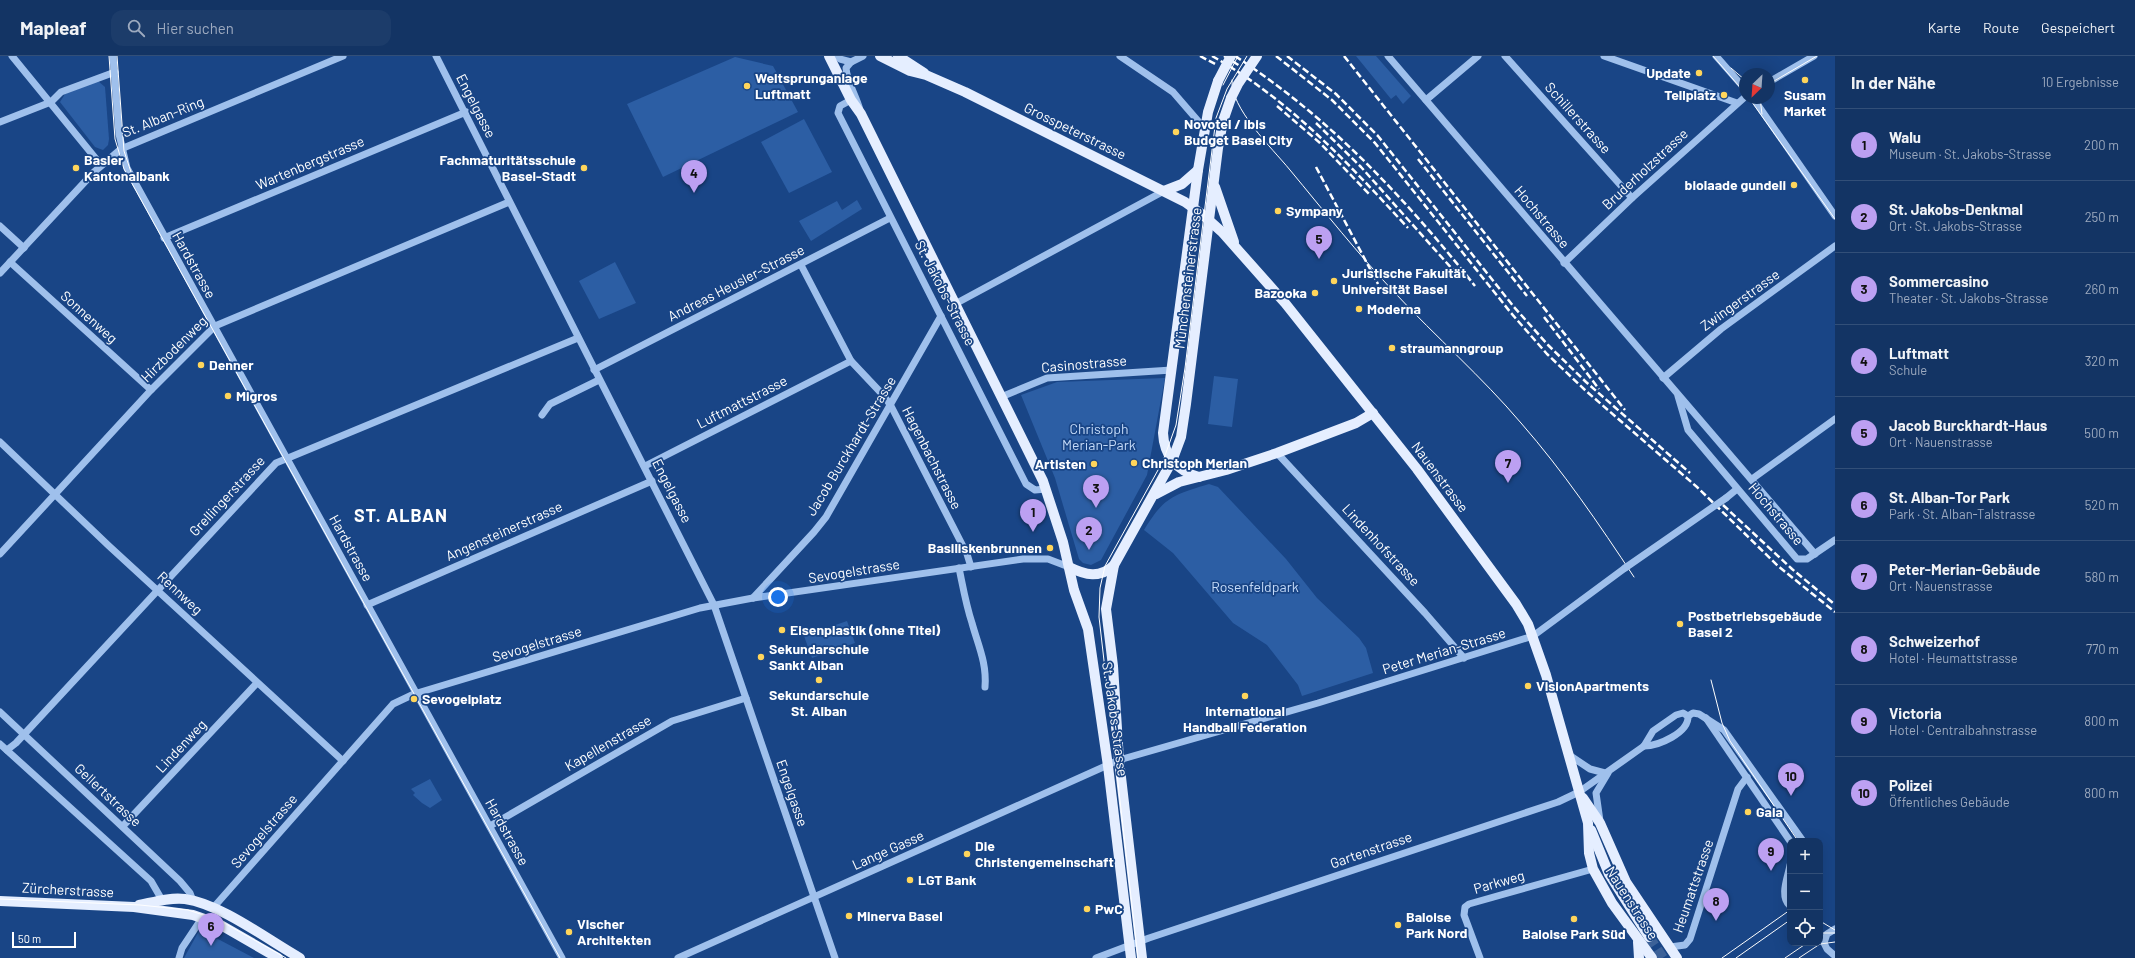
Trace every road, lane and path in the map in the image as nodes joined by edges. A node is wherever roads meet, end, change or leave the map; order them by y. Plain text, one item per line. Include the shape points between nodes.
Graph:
1 (12, 56) edge
2 (113, 56) edge
3 (343, 56) edge
4 (436, 56) edge
5 (829, 56) edge
6 (837, 56) edge
7 (863, 56) edge
8 (880, 56) edge
9 (898, 56) edge
10 (1120, 56) edge
11 (1231, 56) edge
12 (1257, 56) edge
13 (1388, 56) edge
14 (1478, 56) edge
15 (1505, 56) edge
16 (1604, 56) edge
17 (1716, 56) edge
18 (1814, 56) edge
19 (851, 62) junction
20 (114, 72) junction
21 (926, 75) junction
22 (1775, 79) edge
23 (1739, 82) edge
24 (851, 100) junction
25 (1426, 100) junction
26 (51, 102) junction
27 (1737, 103) joint
28 (1757, 104) edge
29 (466, 112) junction
30 (861, 114) junction
31 (0, 122) edge
32 (1205, 129) junction
33 (121, 149) junction
34 (101, 165) junction
35 (1198, 170) junction
36 (1215, 171) junction
37 (1164, 191) junction
38 (1632, 198) junction
39 (509, 202) junction
40 (1194, 208) junction
41 (1835, 216) edge
42 (890, 218) junction
43 (1209, 219) junction
44 (0, 226) edge
45 (164, 238) junction
46 (1235, 246) junction
47 (1835, 246) edge
48 (24, 248) junction
49 (10, 262) junction
50 (1564, 263) junction
51 (801, 264) junction
52 (0, 273) edge
53 (955, 304) junction
54 (941, 316) junction
55 (213, 327) junction
56 (578, 338) junction
57 (851, 361) junction
58 (594, 370) junction
59 (1172, 370) junction
60 (1663, 378) junction
61 (599, 380) junction
62 (151, 390) junction
63 (1677, 394) junction
64 (1002, 396) junction
65 (891, 406) junction
66 (1373, 413) junction
67 (542, 414) dead end
68 (1835, 419) edge
69 (0, 442) edge
70 (1277, 453) junction
71 (286, 457) junction
72 (1172, 461) junction
73 (645, 466) junction
74 (1199, 477) junction
75 (1752, 479) junction
76 (652, 481) junction
77 (1046, 489) junction
78 (1738, 489) junction
79 (55, 493) junction
80 (1154, 495) junction
81 (1835, 540) edge
82 (0, 554) edge
83 (1815, 554) junction
84 (1114, 565) junction
85 (971, 567) junction
86 (1069, 567) junction
87 (959, 568) junction
88 (158, 590) junction
89 (753, 598) junction
90 (367, 605) junction
91 (714, 605) junction
92 (1533, 636) junction
93 (1464, 658) junction
94 (257, 683) junction
95 (985, 686) dead end
96 (416, 693) junction
97 (746, 698) junction
98 (0, 712) edge
99 (1688, 716) junction
100 (1706, 718) junction
101 (24, 734) junction
102 (0, 744) edge
103 (1644, 746) junction
104 (7, 750) junction
105 (1568, 755) junction
106 (1119, 760) junction
107 (343, 761) junction
108 (1108, 766) junction
109 (1608, 771) junction
110 (1747, 777) junction
111 (1579, 792) junction
112 (1588, 823) junction
113 (1600, 823) junction
114 (123, 826) junction
115 (490, 826) junction
116 (1788, 838) edge
117 (1801, 838) edge
118 (1593, 869) junction
119 (1787, 880) edge
120 (814, 897) junction
121 (162, 900) junction
122 (0, 901) edge
123 (193, 901) junction
124 (1787, 902) edge
125 (134, 907) junction
126 (213, 908) junction
127 (171, 912) junction
128 (183, 914) junction
129 (202, 918) junction
130 (1835, 929) edge
131 (1649, 937) tunnel mouth
132 (1140, 942) junction
133 (1638, 942) junction
134 (1130, 946) junction
135 (1670, 947) junction
136 (1835, 956) edge
137 (179, 958) edge
138 (278, 958) edge
139 (300, 958) edge
140 (562, 958) edge
141 (678, 958) edge
142 (835, 958) edge
143 (1096, 958) edge
144 (1131, 958) edge
145 (1142, 958) edge
146 (1480, 958) edge
147 (1638, 958) edge
148 (1652, 958) edge
149 (1678, 958) edge

1 - 26 street
2 - 20 street, Hardstrasse
3 - 33 street, St. Alban-Ring
4 - 29 street, Engelgasse
5 - 24 main road, St. Jakobs-Strasse
6 - 19 street
7 - 19 street
8 - 21 main road, Grosspeterstrasse via 910,71
9 - 21 main road, Grosspeterstrasse
10 - 32 street via 1173,92
11 - 32 main road, Münchensteinerstrasse, bridge via 1218,81
12 - 36 main road, Münchensteinerstrasse, bridge via 1231,98 1221,129
13 - 25 street, Hochstrasse
14 - 25 street
15 - 38 street, Schillerstrasse
16 - 27 street
17 - 23 street
18 - 22 street
19 - 30 street, St. Jakobs-Strasse via 846,68 846,74 857,97
20 - 26 street via 61,92
20 - 33 street, Hardstrasse
21 - 37 main road, Grosspeterstrasse
24 - 30 main road, St. Jakobs-Strasse
24 - 42 street, St. Jakobs-Strasse via 840,106 838,113
25 - 50 street, Hochstrasse
26 - 31 street
26 - 34 street
27 - 38 street, Bruderholzstrasse
28 - 41 street
29 - 39 street, Engelgasse
29 - 45 street, Wartenbergstrasse
30 - 53 main road, St. Jakobs-Strasse
32 - 35 main road, Münchensteinerstrasse
33 - 34 street, St. Alban-Ring
33 - 45 street, Hardstrasse via 126,168
34 - 48 street, St. Alban-Ring
35 - 37 main road via 1182,184
35 - 40 main road, Münchensteinerstrasse
36 - 43 main road, Münchensteinerstrasse
36 - 46 main road via 1217,194
37 - 40 main road, Grosspeterstrasse
37 - 53 street
38 - 50 street, Bruderholzstrasse
39 - 55 street, Hirzbodenweg
39 - 56 street, Engelgasse
40 - 43 main road, Grosspeterstrasse
40 - 59 main road, Münchensteinerstrasse
42 - 51 street, Andreas Heusler-Strasse
42 - 54 street, St. Jakobs-Strasse
43 - 46 main road, Nauenstrasse
43 - 72 main road, Münchensteinerstrasse via 1183,426
44 - 48 street
45 - 55 street, Hardstrasse
46 - 66 main road, Nauenstrasse via 1285,303
47 - 60 street, Zwingerstrasse via 1721,329
48 - 49 street, St. Alban-Ring
49 - 52 street, St. Alban-Ring
49 - 62 street, Sonnenweg
50 - 60 street, Hochstrasse
51 - 57 street, Hagenbachstrasse
51 - 58 street, Andreas Heusler-Strasse
53 - 64 main road, St. Jakobs-Strasse
54 - 65 street, Jacob Burckhardt-Strasse
54 - 77 street, St. Jakobs-Strasse via 1026,484 1035,490
55 - 62 street, Hirzbodenweg
55 - 71 street, Hardstrasse
56 - 58 street, Engelgasse
56 - 71 street, Grellingerstrasse
57 - 65 street, Hagenbachstrasse
57 - 73 street, Luftmattstrasse
58 - 61 street, Engelgasse
59 - 64 street, Casinostrasse via 1047,378
59 - 72 main road, Münchensteinerstrasse via 1163,442
60 - 63 street, Hochstrasse
61 - 67 street via 550,404
61 - 73 street, Engelgasse
62 - 79 street, Hirzbodenweg
63 - 75 street, Hochstrasse
63 - 78 street, Hochstrasse via 1688,430
64 - 77 main road, St. Jakobs-Strasse
65 - 85 street, Hagenbachstrasse via 967,554
65 - 89 street, Jacob Burckhardt-Strasse via 826,517
66 - 70 main road via 1356,423
66 - 92 main road, Nauenstrasse via 1506,589 1525,618
68 - 75 street
69 - 79 street, Rennweg
70 - 74 main road
70 - 93 street, Lindenhofstrasse
71 - 88 street, Grellingerstrasse via 276,463
71 - 90 street, Hardstrasse
72 - 74 main road
72 - 80 main road, Münchensteinerstrasse
73 - 76 street, Engelgasse
74 - 80 main road via 1165,488
75 - 83 street, Hochstrasse
76 - 90 street, Angensteinerstrasse
76 - 91 street, Engelgasse
77 - 86 main road, St. Jakobs-Strasse
78 - 83 street, Hochstrasse via 1797,559 1803,560
78 - 92 street, Peter Merian-Strasse, bridge
79 - 82 street, Hirzbodenweg
79 - 88 street, Rennweg
80 - 84 main road, Münchensteinerstrasse
81 - 83 street
84 - 86 main road via 1108,571 1094,575
84 - 106 main road, St. Jakobs-Strasse via 1106,609 1113,666
85 - 86 street, Sevogelstrasse via 1031,558
85 - 87 street, Sevogelstrasse
86 - 108 main road, St. Jakobs-Strasse via 1088,629
87 - 89 street, Sevogelstrasse
87 - 95 street via 972,625 982,654 986,674
88 - 94 street, Rennweg
88 - 101 street, Grellingerstrasse
89 - 91 street, Sevogelstrasse
90 - 96 street, Hardstrasse
91 - 96 street, Sevogelstrasse
91 - 97 street, Engelgasse
92 - 93 street, Peter Merian-Strasse
92 - 105 main road, Nauenstrasse via 1546,672
93 - 106 street, Peter Merian-Strasse
94 - 107 street, Rennweg
94 - 114 street, Lindenweg
96 - 107 street, Sevogelstrasse via 394,704
96 - 115 street, Hardstrasse
97 - 115 street, Kapellenstrasse via 672,721
97 - 120 street, Engelgasse
98 - 101 street, Gellertstrasse
99 - 100 street via 1693,713
99 - 103 street, Gartenstrasse via 1688,721 1682,729 1665,741
99 - 103 street, Gartenstrasse via 1676,715 1653,731
100 - 110 street
100 - 117 street via 1724,730 1733,740
101 - 104 street, Grellingerstrasse
101 - 114 street, Gellertstrasse
102 - 104 street
103 - 109 street, Gartenstrasse
104 - 121 street via 151,881
105 - 109 street via 1590,770
105 - 111 main road, Nauenstrasse
106 - 108 street, Peter Merian-Strasse
106 - 132 main road, St. Jakobs-Strasse
107 - 126 street, Sevogelstrasse
108 - 120 street, Lange Gasse
108 - 134 main road, St. Jakobs-Strasse
109 - 111 street, Gartenstrasse
109 - 113 street via 1596,793
110 - 116 street
110 - 135 street, Heumattstrasse via 1738,789 1690,939 1685,945
111 - 112 main road, Nauenstrasse
111 - 113 main road, Nauenstrasse
111 - 132 street, Gartenstrasse via 1558,802
112 - 118 main road, Nauenstrasse via 1589,853
112 - 131 main road via 1609,874
113 - 135 main road, Nauenstrasse via 1626,882
114 - 123 street, Gellertstrasse via 186,887
115 - 140 street, Hardstrasse
118 - 133 main road, Nauenstrasse
118 - 146 street, Parkweg via 1469,904 1464,915
119 - 124 street via 1784,895
120 - 141 street, Lange Gasse
120 - 142 street, Engelgasse
121 - 123 main road, Zürcherstrasse
121 - 125 main road, Zürcherstrasse
121 - 127 main road
122 - 125 main road, Zürcherstrasse
123 - 126 main road, Zürcherstrasse
123 - 128 main road
123 - 129 main road
125 - 127 main road, Zürcherstrasse
126 - 129 main road
126 - 139 main road, Zürcherstrasse
127 - 128 main road, Zürcherstrasse
128 - 129 main road, Zürcherstrasse
129 - 137 street via 182,948
129 - 138 main road, Zürcherstrasse via 235,932
130 - 136 street via 1827,934 1824,943
132 - 134 street, Gartenstrasse
132 - 145 main road, St. Jakobs-Strasse
133 - 147 main road
133 - 148 main road, Nauenstrasse
134 - 143 street, Gartenstrasse
134 - 144 main road, St. Jakobs-Strasse
135 - 149 main road, Nauenstrasse

